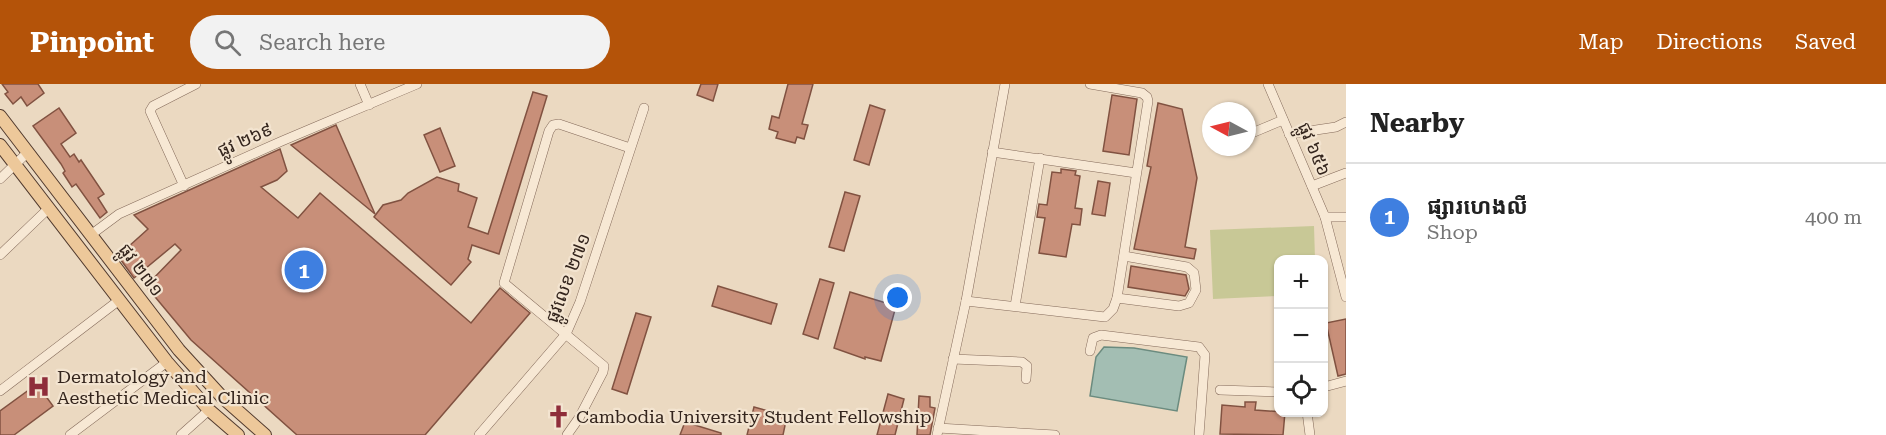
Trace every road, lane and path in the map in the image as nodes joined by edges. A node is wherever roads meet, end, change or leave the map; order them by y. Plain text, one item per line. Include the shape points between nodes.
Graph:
1 (196, 84) edge
2 (360, 84) edge
3 (417, 84) edge
4 (1005, 84) edge
5 (1090, 84) edge
6 (1268, 84) edge
7 (182, 87) edge
8 (369, 105) junction
9 (644, 108) dead end
10 (0, 116) edge
11 (1283, 120) junction
12 (1346, 122) edge
13 (1256, 131) edge
14 (1289, 134) junction
15 (0, 145) edge
16 (630, 148) junction
17 (28, 152) junction
18 (993, 152) junction
19 (1041, 159) junction
20 (15, 163) junction
21 (1136, 172) junction
22 (1346, 173) edge
23 (0, 179) edge
24 (184, 186) junction
25 (1312, 186) junction
26 (49, 208) junction
27 (1324, 217) junction
28 (1346, 217) edge
29 (92, 234) junction
30 (0, 255) edge
31 (1124, 256) junction
32 (1345, 287) edge
33 (1346, 297) edge
34 (1117, 298) junction
35 (118, 301) junction
36 (966, 301) junction
37 (1015, 306) junction
38 (566, 334) junction
39 (1090, 351) dead end
40 (953, 359) junction
41 (166, 363) junction
42 (1026, 379) dead end
43 (1346, 381) edge
44 (1328, 386) edge
45 (1220, 390) dead end
46 (0, 391) edge
47 (1274, 392) edge
48 (209, 410) junction
49 (1308, 417) edge
50 (938, 432) edge
51 (70, 435) edge
52 (181, 435) edge
53 (238, 435) edge
54 (265, 435) edge
55 (479, 435) edge
56 (567, 435) edge
57 (1055, 435) edge
58 (1199, 435) edge
59 (1310, 435) edge

1 - 7 street
2 - 8 street
3 - 8 street, ផ្លូវ ២៦៩
4 - 18 street
5 - 21 street via 1133,90 1147,97
6 - 11 street, ផ្លូវ ៦៥៦
7 - 24 street via 150,111
8 - 24 street, ផ្លូវ ២៦៩
9 - 16 street, ផ្លូវលេខ ២៧១
10 - 17 main road, ផ្លូវ ២៧១
11 - 13 street
11 - 14 street, ផ្លូវ ៦៥៦
12 - 14 street
14 - 25 street, ផ្លូវ ៦៥៦
15 - 20 main road, ផ្លូវ ២៧១
16 - 38 street, ផ្លូវលេខ ២៧១
16 - 38 street via 559,124 549,131 504,283
17 - 20 street
17 - 29 main road, ផ្លូវ ២៧១
18 - 19 street
18 - 36 street
19 - 21 street
19 - 37 street
20 - 23 street
20 - 26 main road, ផ្លូវ ២៧១
21 - 31 street
22 - 25 street
24 - 29 street, ផ្លូវ ២៦៩ via 119,214
25 - 27 street, ផ្លូវ ៦៥៦
26 - 30 street
26 - 35 main road, ផ្លូវ ២៧១
27 - 28 street
27 - 32 street, ផ្លូវ ៦៥៦
29 - 54 main road, ផ្លូវ ២៧១ via 179,350 222,397
31 - 34 street
31 - 34 street via 1187,267 1194,273 1196,290 1189,303 1179,306
32 - 33 street, ផ្លូវ ៦៥៦
34 - 37 street via 1105,317
35 - 41 main road, ផ្លូវ ២៧១
35 - 46 street
36 - 37 street
36 - 40 street
38 - 55 street, ផ្លូវលេខ ២៧១
38 - 56 street via 604,366
39 - 58 street via 1093,338 1101,335 1199,346 1205,355
40 - 42 street via 1022,362 1027,366
40 - 50 street
41 - 48 main road, ផ្លូវ ២៧១
41 - 51 street
43 - 44 street
45 - 47 street
48 - 52 street
48 - 53 main road, ផ្លូវ ២៧១
49 - 59 street
50 - 57 street

